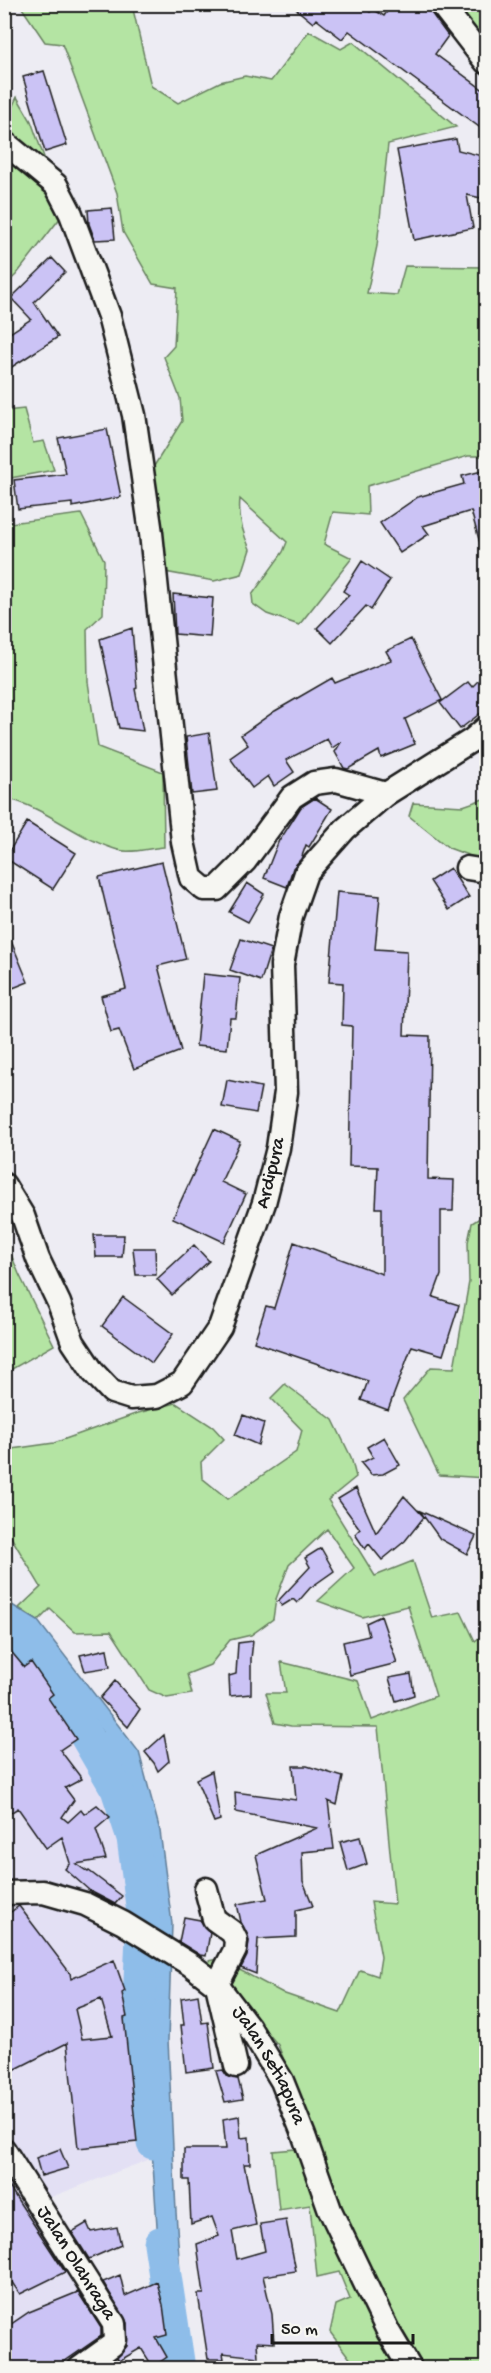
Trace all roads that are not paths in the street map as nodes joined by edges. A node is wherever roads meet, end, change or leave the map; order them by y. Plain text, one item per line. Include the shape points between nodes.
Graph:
1 (441, 4) edge
2 (486, 62) edge
3 (4, 142) edge
4 (486, 728) edge
5 (386, 794) junction
6 (4, 1185) edge
7 (206, 1889) dead end
8 (4, 1893) edge
9 (217, 1985) junction
10 (236, 2066) dead end
11 (4, 2150) edge
12 (82, 2368) edge
13 (410, 2368) edge

1 - 2 street
3 - 5 street via 56,185 71,214 109,316 134,415 156,579 183,842 191,878 204,889 217,889 245,861 292,797 314,783 336,780
4 - 5 street, Ardipura
5 - 6 street, Ardipura via 345,829 306,873 291,916 282,964 286,1092 272,1170 220,1327 182,1383 157,1396 131,1398 112,1392 93,1372 73,1342 23,1216
7 - 9 street via 214,1919 232,1932 236,1940
8 - 9 street, Jalan Setiapura via 43,1892 85,1904 123,1923
9 - 10 street
9 - 13 street, Jalan Setiapura via 282,2081 330,2210
11 - 12 street, Jalan Olahraga via 114,2324 112,2345

